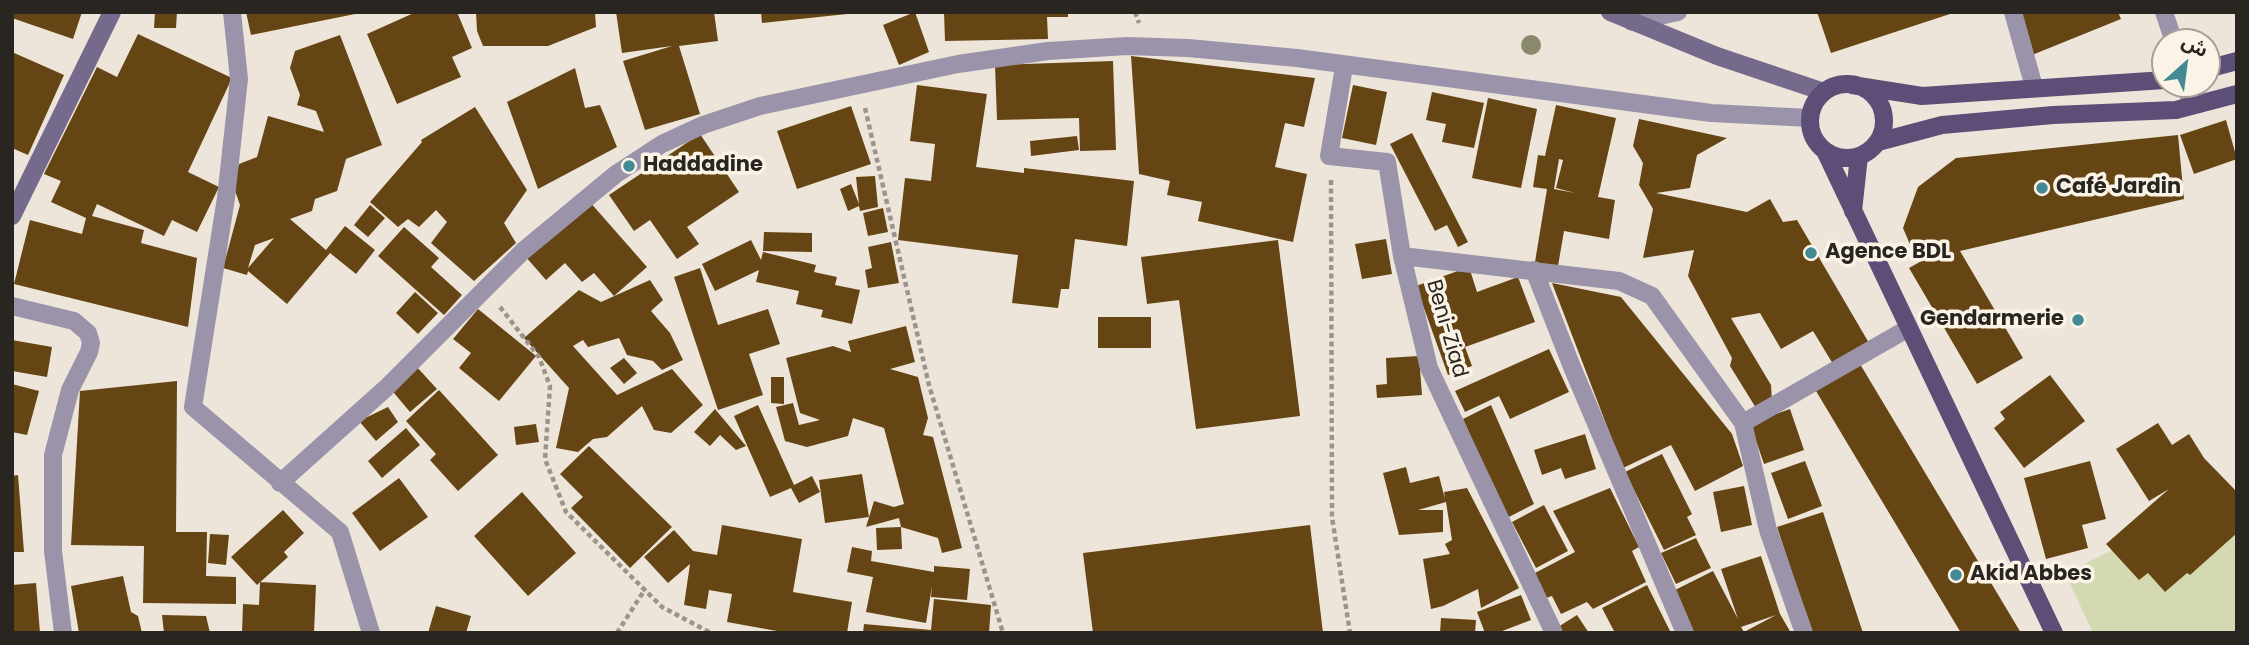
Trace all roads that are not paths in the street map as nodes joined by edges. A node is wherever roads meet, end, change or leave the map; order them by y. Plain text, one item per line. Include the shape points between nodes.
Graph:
1 (112, 12) edge
2 (232, 12) edge
3 (1610, 12) edge
4 (1678, 12) edge
5 (2013, 12) edge
6 (1632, 22) junction
7 (1344, 67) junction
8 (2151, 81) edge
9 (1852, 85) junction
10 (2034, 87) junction
11 (1824, 92) junction
12 (2237, 94) edge
13 (2189, 98) edge
14 (2191, 106) junction
15 (1810, 118) junction
16 (1878, 142) junction
17 (1825, 151) junction
18 (1859, 156) junction
19 (1852, 215) junction
20 (12, 216) edge
21 (1402, 256) junction
22 (1534, 270) junction
23 (12, 306) edge
24 (1907, 329) junction
25 (1742, 423) junction
26 (280, 483) junction
27 (63, 633) edge
28 (371, 633) edge
29 (1554, 633) edge
30 (1685, 633) edge
31 (1804, 633) edge
32 (2054, 633) edge

1 - 20 main road
2 - 26 street via 239,79 226,198 193,407
3 - 6 main road
4 - 6 street
5 - 10 street
6 - 11 main road
7 - 15 street via 1711,113
7 - 21 street, Beni-Ziad via 1329,156 1387,162
7 - 26 street via 1188,48 1048,51 859,83 760,106 703,125 662,144 616,174 564,216
8 - 10 main road
9 - 10 main road via 1922,96
9 - 11 main road
9 - 16 main road via 1874,96 1881,106 1884,119
11 - 15 main road
12 - 14 main road
13 - 14 street
14 - 16 main road via 1942,125
15 - 17 main road via 1811,131
16 - 18 main road
17 - 18 main road via 1841,158
17 - 19 main road
18 - 19 main road
19 - 24 main road
21 - 22 street
21 - 29 street, Beni-Ziad via 1429,368
22 - 25 street via 1619,281 1652,296
22 - 30 street
23 - 27 street via 74,321 88,333 90,343 66,400 53,455 53,551
24 - 25 street
24 - 32 main road
25 - 31 street via 1768,530
26 - 28 street via 340,532

